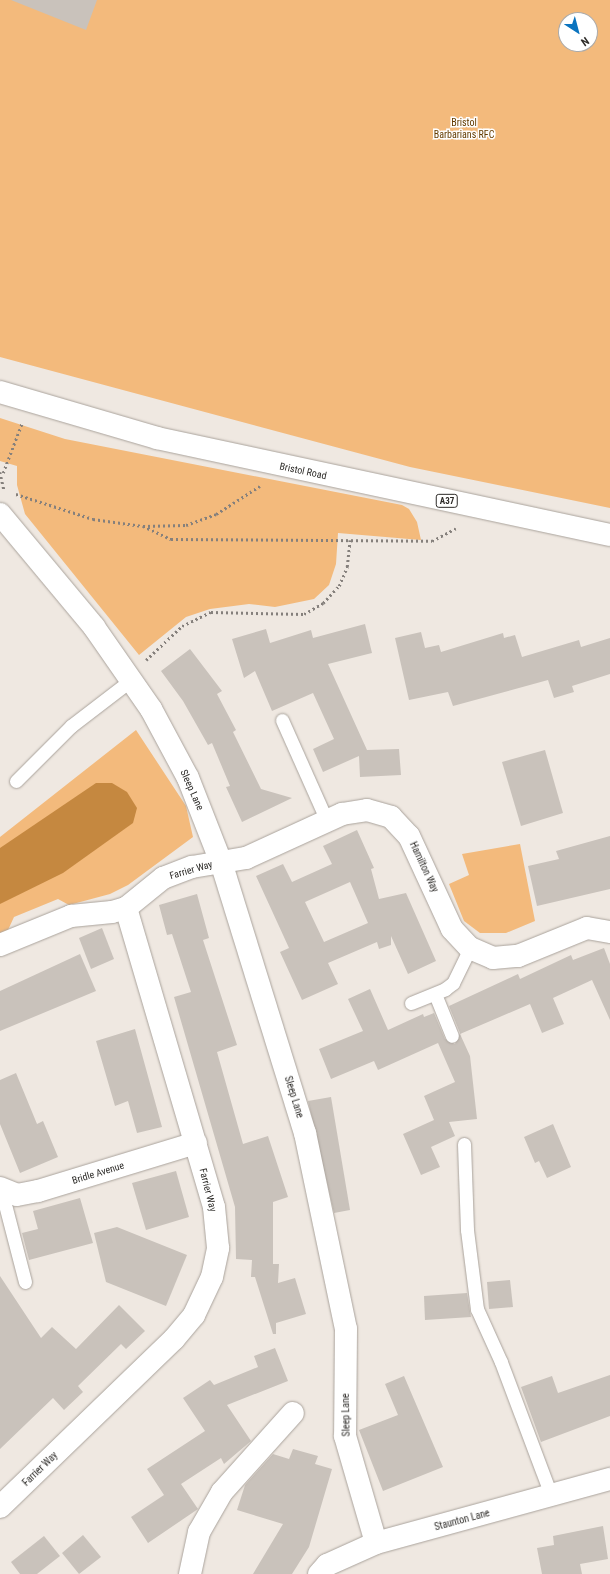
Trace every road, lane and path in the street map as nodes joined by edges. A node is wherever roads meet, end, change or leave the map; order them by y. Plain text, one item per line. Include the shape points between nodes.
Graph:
1 (0, 392) edge
2 (31, 402) junction
3 (284, 467) junction
4 (3, 473) dead end
5 (0, 488) edge
6 (490, 509) junction
7 (0, 514) edge
8 (143, 526) junction
9 (610, 535) edge
10 (350, 540) junction
11 (129, 677) junction
12 (282, 720) dead end
13 (16, 781) dead end
14 (328, 821) junction
15 (222, 862) junction
16 (126, 908) junction
17 (610, 932) edge
18 (0, 945) edge
19 (470, 948) junction
20 (435, 994) junction
21 (411, 1003) dead end
22 (452, 1036) dead end
23 (196, 1143) junction
24 (464, 1144) dead end
25 (1, 1188) edge
26 (25, 1282) dead end
27 (293, 1413) dead end
28 (610, 1479) edge
29 (551, 1495) junction
30 (0, 1508) edge
31 (376, 1543) junction
32 (190, 1574) edge
33 (319, 1574) edge

1 - 2 main road, Bristol Road / A37
2 - 3 main road, Bristol Road / A37 via 157,438
2 - 4 path
3 - 6 main road, Bristol Road / A37
3 - 8 path via 241,500 216,514 186,524
5 - 8 path via 93,519
6 - 9 main road, Bristol Road / A37
6 - 10 path via 432,541
7 - 11 main road, Sleep Lane via 94,627
8 - 10 path via 171,540
10 - 11 path via 347,567 339,586 323,603 304,614 210,612 182,626
11 - 13 lane via 71,726
11 - 15 main road, Sleep Lane via 151,709 188,778
12 - 14 lane
14 - 15 main road, Hamilton Way via 246,858
14 - 19 main road, Hamilton Way via 342,814 367,810 391,817 409,836 452,929
15 - 16 main road, Farrier Way via 163,878
15 - 31 main road, Sleep Lane via 305,1133 346,1329 345,1436
16 - 18 main road via 71,916
16 - 23 main road, Farrier Way
17 - 19 main road, Hamilton Way via 587,928 518,956 493,958
19 - 20 lane via 453,982
20 - 21 lane
20 - 22 lane
23 - 25 main road, Bridle Avenue via 38,1191 17,1195
23 - 30 main road, Farrier Way via 214,1207 218,1248 212,1277 194,1315 158,1355
24 - 29 lane via 467,1230 477,1309 501,1362
25 - 26 lane
27 - 32 main road via 222,1492 199,1532
28 - 29 main road, Staunton Lane
29 - 31 main road, Staunton Lane
31 - 33 main road, Staunton Lane via 327,1565

